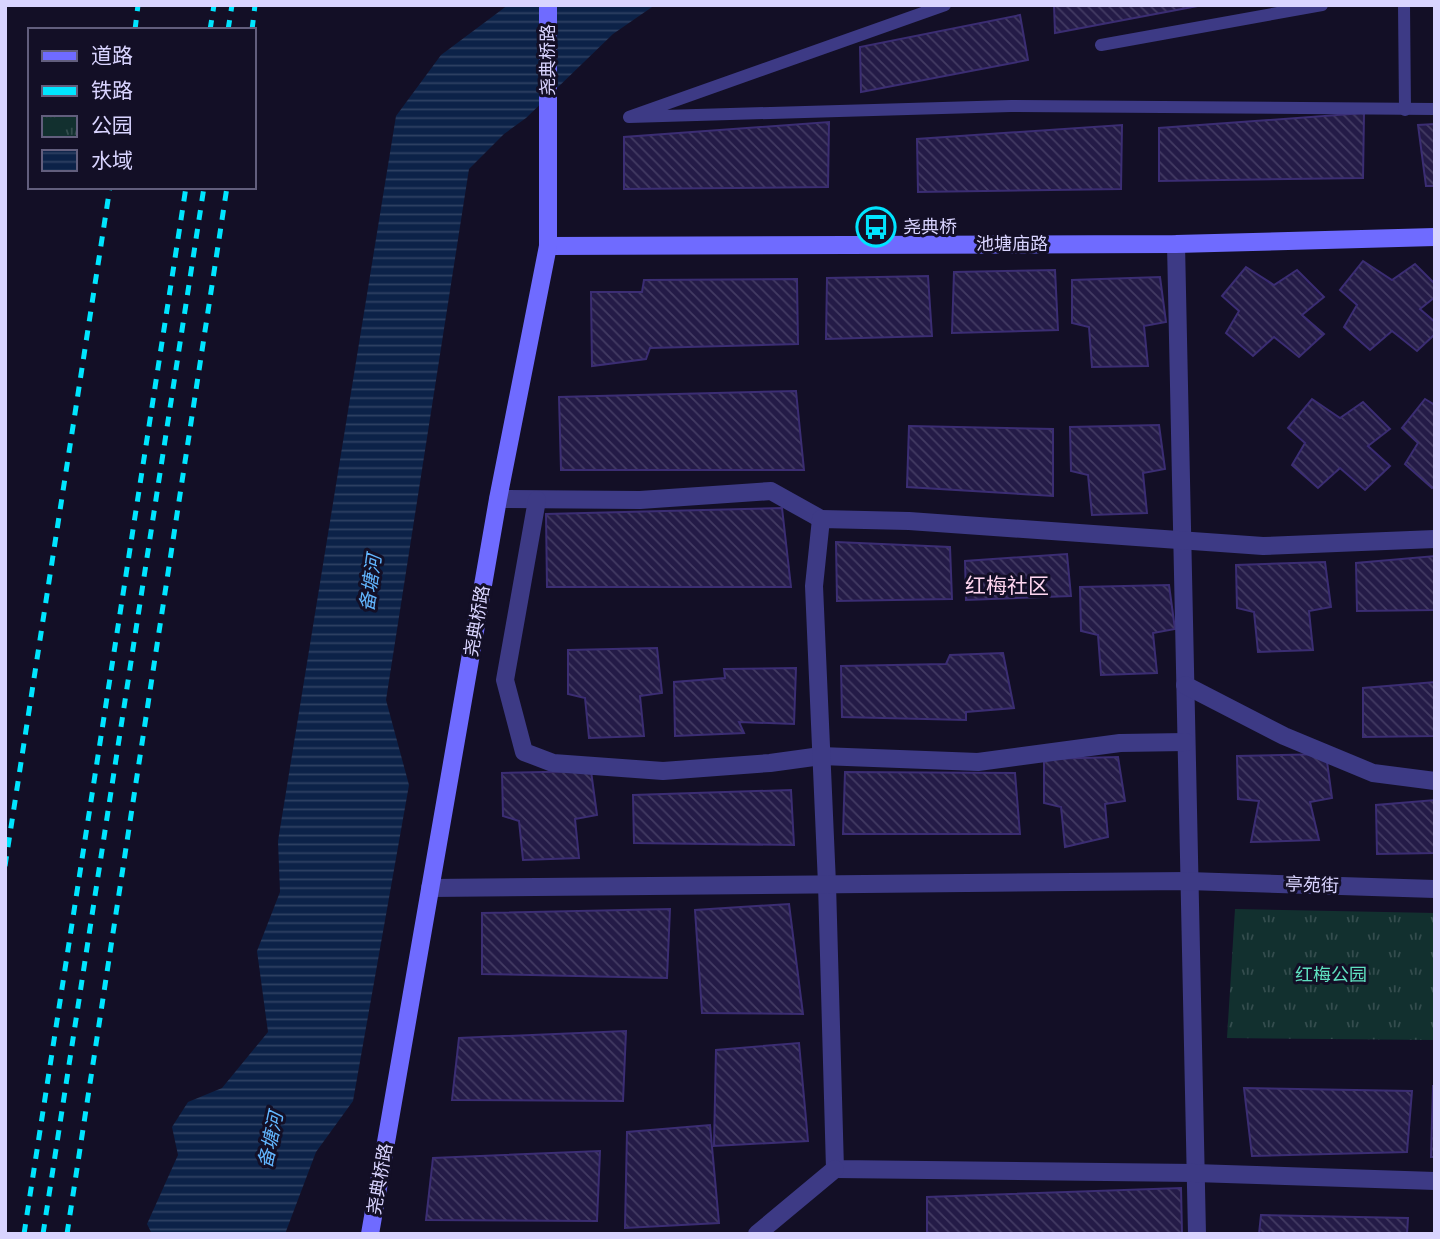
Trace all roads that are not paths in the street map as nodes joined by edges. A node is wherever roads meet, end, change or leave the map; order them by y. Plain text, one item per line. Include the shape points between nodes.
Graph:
1 (548, 5) edge
2 (945, 5) edge
3 (1322, 5) edge
4 (1404, 5) edge
5 (1101, 46) dead end
6 (1405, 110) junction
7 (1435, 110) edge
8 (1435, 237) edge
9 (1176, 244) junction
10 (548, 246) junction
11 (498, 499) junction
12 (537, 500) junction
13 (821, 519) junction
14 (1435, 539) edge
15 (1182, 540) junction
16 (1185, 685) junction
17 (1186, 742) junction
18 (821, 756) junction
19 (1435, 781) edge
20 (1188, 881) junction
21 (827, 884) junction
22 (430, 888) junction
23 (1435, 889) edge
24 (835, 1170) junction
25 (1195, 1173) junction
26 (1435, 1181) edge
27 (370, 1234) edge
28 (757, 1234) edge
29 (1197, 1234) edge

1 - 10 street, 尧典桥路
2 - 6 lane via 629,117 1011,106
3 - 5 lane
4 - 6 lane
6 - 7 lane
8 - 9 street, 池塘庙路
9 - 10 street, 池塘庙路
9 - 15 street
10 - 11 street, 尧典桥路
11 - 12 street
11 - 22 street, 尧典桥路
12 - 13 street via 640,500 771,491
12 - 18 street via 505,680 524,752 553,763 663,771
13 - 15 street
13 - 18 street via 814,586
14 - 15 street via 1263,546
15 - 16 street
16 - 17 street
16 - 19 street via 1284,736 1373,773
17 - 18 street via 1120,743 978,761
17 - 20 street
18 - 21 street
20 - 21 street, 亭苑街
20 - 23 street, 亭苑街
20 - 25 street
21 - 22 street, 亭苑街
21 - 24 street
22 - 27 street, 尧典桥路
24 - 25 street
24 - 28 street
25 - 26 street
25 - 29 street

